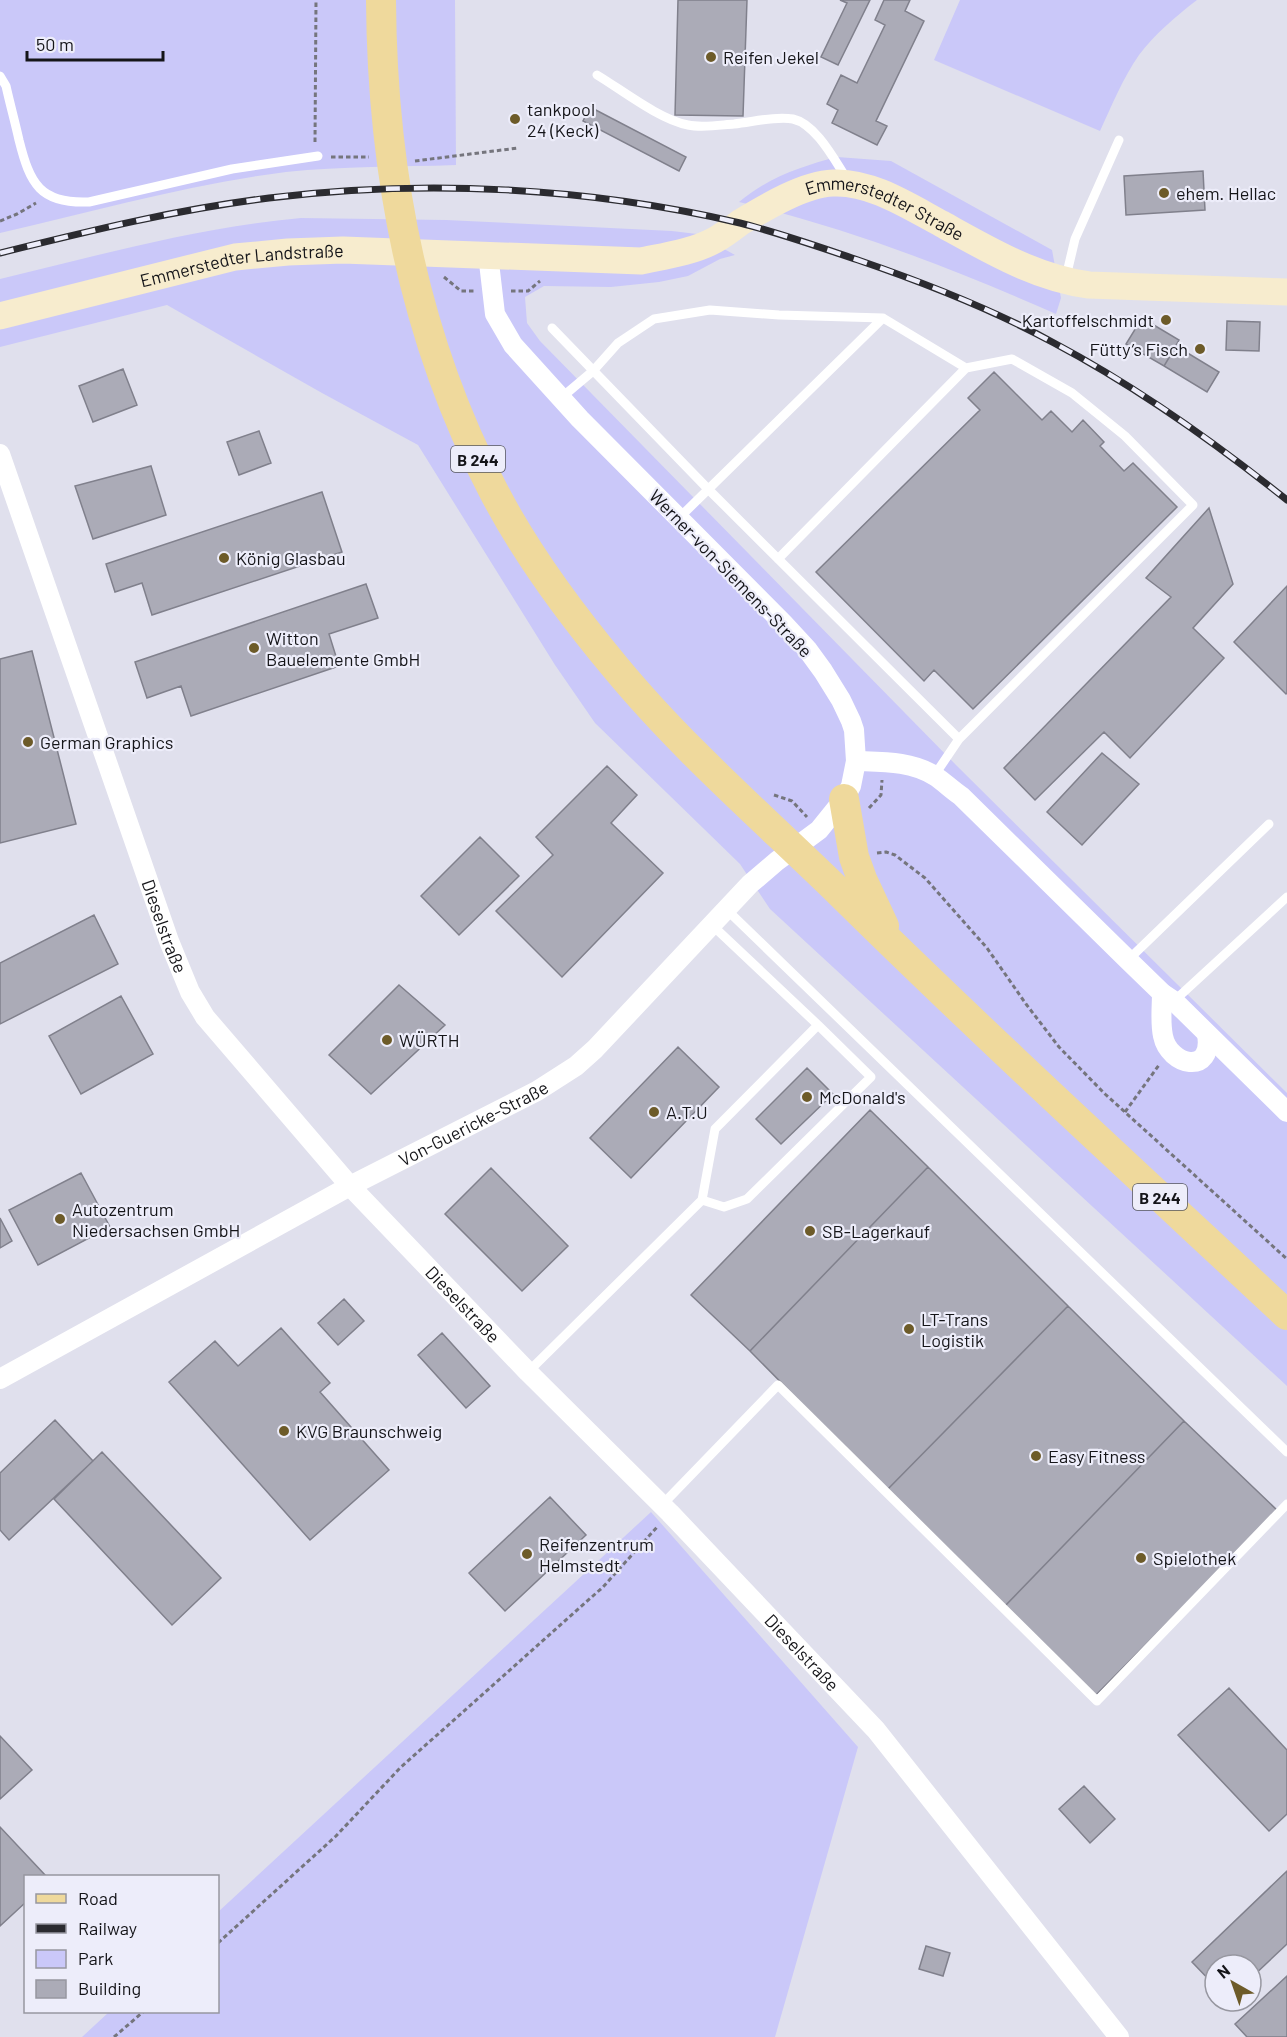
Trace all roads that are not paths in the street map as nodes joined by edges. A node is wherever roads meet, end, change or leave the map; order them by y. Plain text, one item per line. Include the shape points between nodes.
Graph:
1 (381, 0) edge
2 (597, 75) dead end
3 (0, 76) edge
4 (1119, 140) dead end
5 (318, 156) dead end
6 (850, 184) junction
7 (488, 254) junction
8 (1065, 282) junction
9 (1287, 292) edge
10 (0, 316) edge
11 (883, 318) junction
12 (552, 328) dead end
13 (966, 368) junction
14 (593, 370) junction
15 (561, 399) junction
16 (0, 454) edge
17 (708, 489) junction
18 (679, 518) junction
19 (778, 559) junction
20 (959, 739) junction
21 (856, 761) junction
22 (934, 776) junction
23 (856, 804) junction
24 (1269, 824) dead end
25 (794, 848) junction
26 (1287, 897) edge
27 (727, 909) junction
28 (712, 925) junction
29 (893, 945) junction
30 (1128, 960) junction
31 (1168, 997) junction
32 (818, 1025) junction
33 (1207, 1034) junction
34 (1287, 1112) edge
35 (350, 1186) junction
36 (702, 1200) junction
37 (1287, 1315) edge
38 (528, 1372) junction
39 (0, 1378) edge
40 (1287, 1452) edge
41 (1287, 1504) edge
42 (666, 1509) junction
43 (1119, 2037) edge

1 - 25 main road, B 244 via 389,145 400,219 422,314 453,403 495,494 589,636 648,703
2 - 6 lane via 671,120 690,126 796,120 820,139
3 - 5 lane via 6,86 26,170 47,194 68,203 89,202 232,169
4 - 8 lane via 1075,239
6 - 7 main road, Emmerstedter Straße via 812,187 761,210 715,240 641,261
6 - 8 main road, Emmerstedter Straße via 893,199 1022,266
7 - 10 main road, Emmerstedter Landstraße via 343,250 235,257
7 - 15 street, Werner-von-Siemens-Straße via 495,314 503,331
8 - 9 main road, Emmerstedter Straße
11 - 13 lane
11 - 14 lane via 710,309 654,319 618,343
11 - 17 lane
12 - 14 lane
13 - 19 lane
13 - 20 lane via 1012,359 1072,393 1125,436 1192,505
14 - 15 lane
14 - 17 lane
15 - 18 street, Werner-von-Siemens-Straße
16 - 35 street, Dieselstraße via 190,992 205,1017
17 - 18 lane
17 - 19 lane
18 - 21 street, Werner-von-Siemens-Straße via 783,623 823,670 851,721
19 - 20 lane
20 - 22 lane
21 - 22 street via 907,765
21 - 23 street, Von-Guericke-Straße via 850,786
22 - 30 street via 961,796
23 - 25 street, Von-Guericke-Straße
23 - 29 main road, B 244 via 853,854
24 - 30 lane
25 - 27 street, Von-Guericke-Straße via 764,871
25 - 29 main road, B 244
26 - 31 lane
27 - 28 street, Von-Guericke-Straße
27 - 40 lane
28 - 32 lane
28 - 35 street, Von-Guericke-Straße via 595,1049 568,1072
29 - 37 main road, B 244
30 - 31 street
31 - 33 street
31 - 33 street via 1163,1036 1169,1050 1183,1062 1196,1063 1209,1047
32 - 36 lane via 715,1129
32 - 36 lane via 872,1077 747,1199 724,1206
33 - 34 street
35 - 38 street, Dieselstraße
35 - 39 street, Von-Guericke-Straße
36 - 38 lane
38 - 42 street, Dieselstraße
41 - 42 lane via 1097,1701 778,1385
42 - 43 street, Dieselstraße via 876,1730

